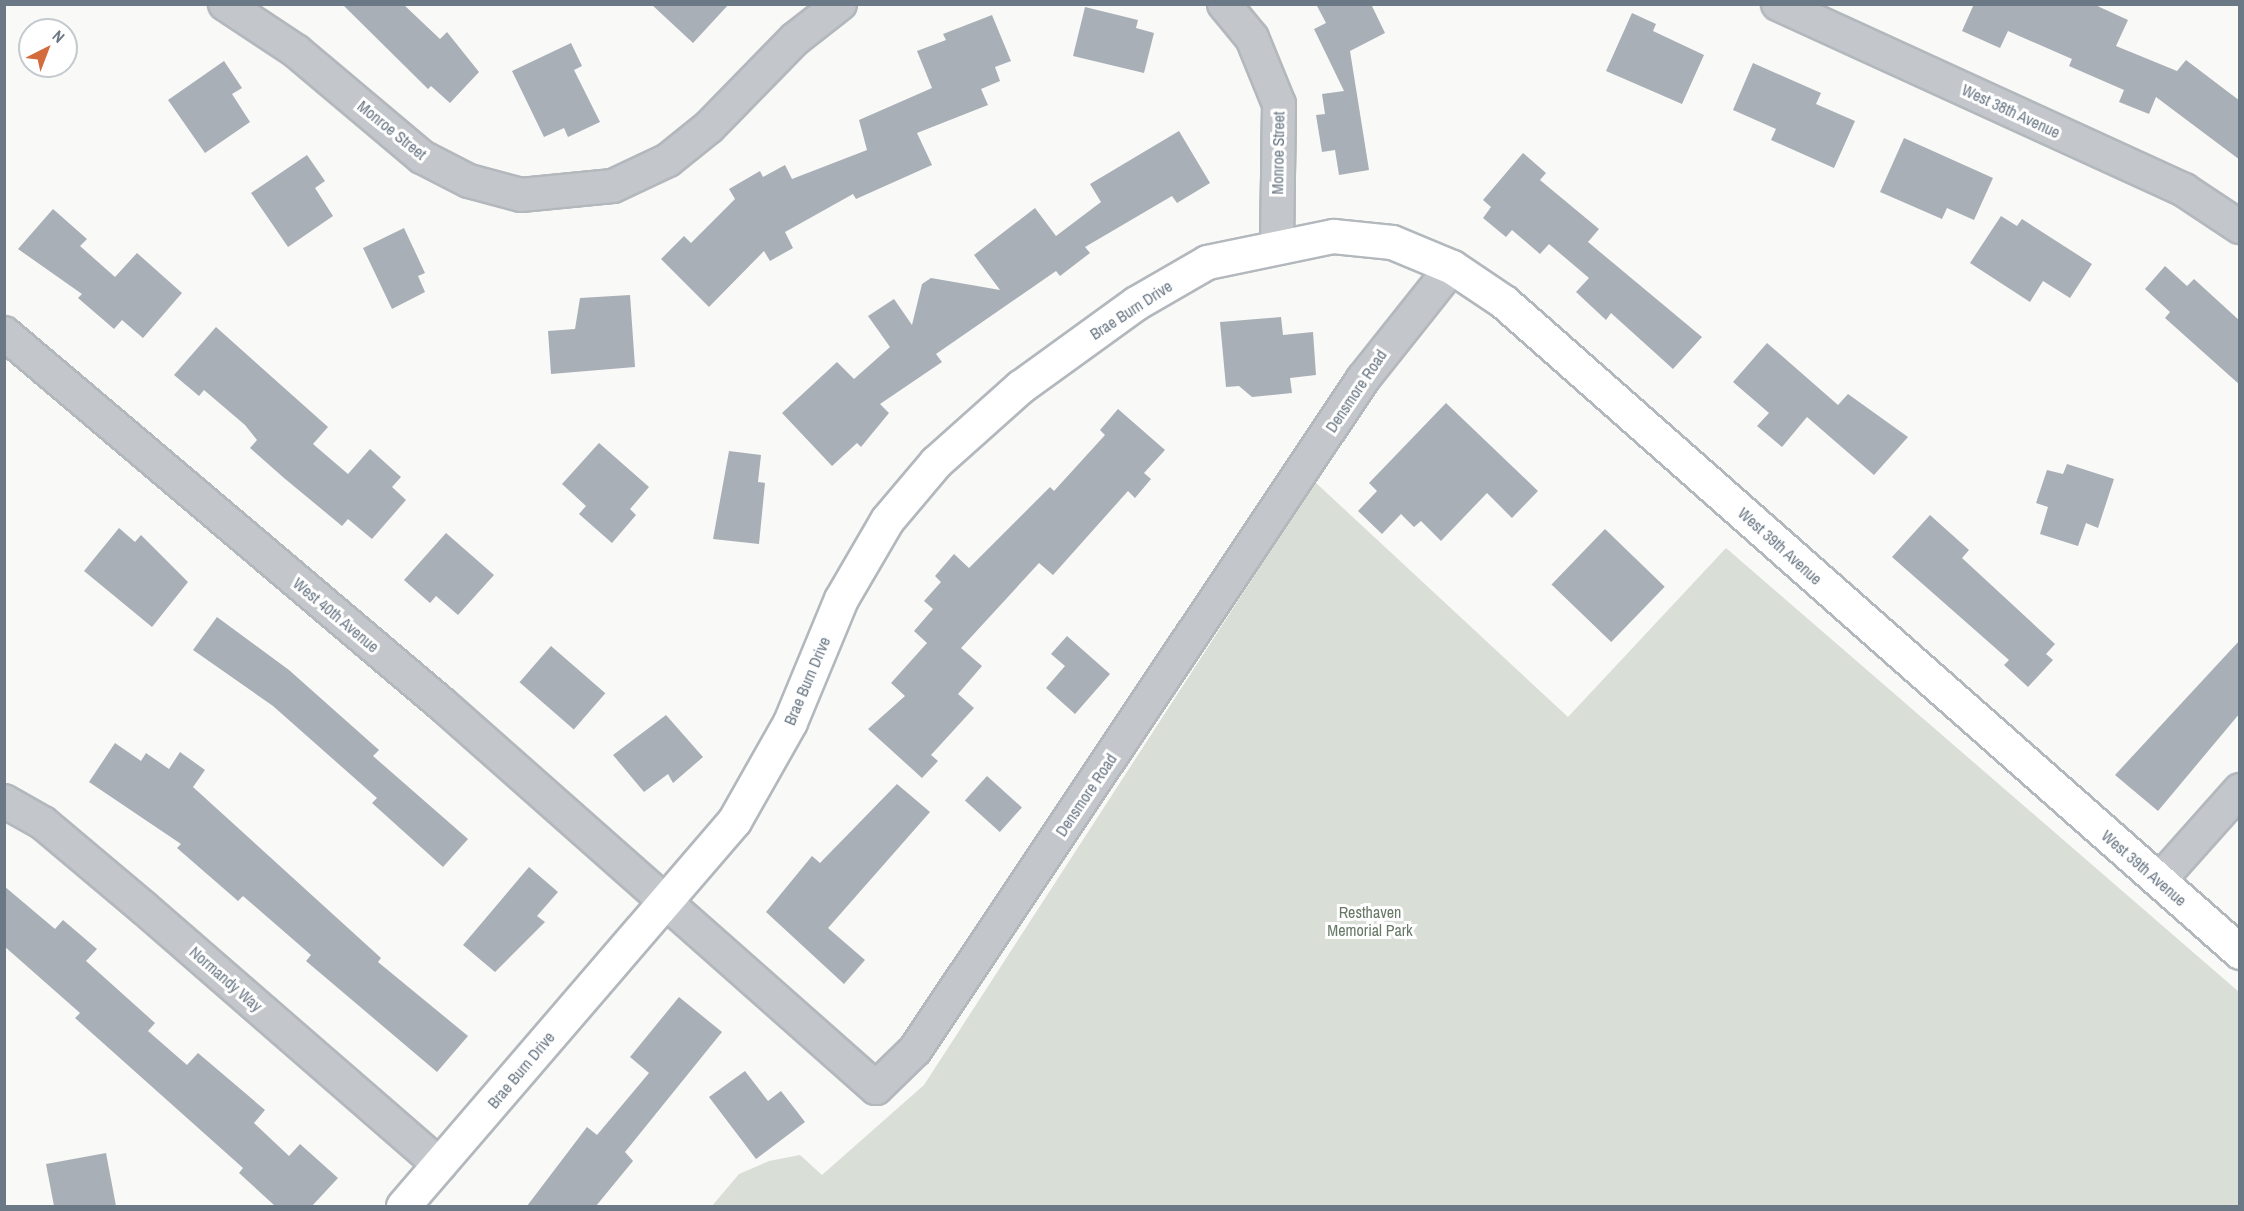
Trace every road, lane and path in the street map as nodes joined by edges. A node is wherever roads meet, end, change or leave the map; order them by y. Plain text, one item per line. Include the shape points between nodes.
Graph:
1 (225, 4) edge
2 (1224, 4) edge
3 (1778, 4) edge
4 (825, 8) edge
5 (2240, 226) edge
6 (1277, 244) junction
7 (1452, 267) junction
8 (4, 333) edge
9 (2240, 790) edge
10 (4, 801) edge
11 (2158, 881) junction
12 (666, 900) junction
13 (2240, 952) edge
14 (440, 1165) junction
15 (403, 1206) edge

1 - 4 street, Monroe Street via 296,51 422,157 469,181 521,195 613,186 668,160 710,127
2 - 6 street, Monroe Street via 1252,38 1279,104
3 - 5 street, West 38th Avenue via 2184,190
6 - 7 street, West 39th Avenue via 1333,236 1392,242
6 - 12 street, Brae Burn Drive via 1207,262 1136,303 1020,387 936,462 886,520 841,599 766,771 734,820
7 - 11 street, West 39th Avenue via 1504,302
7 - 12 street, Densmore Road via 1363,379 915,1050 876,1088
8 - 12 street, West 40th Avenue
9 - 11 street
10 - 14 street, Normandy Way via 43,823
11 - 13 street, West 39th Avenue
12 - 14 street, Brae Burn Drive
14 - 15 street, Brae Burn Drive

